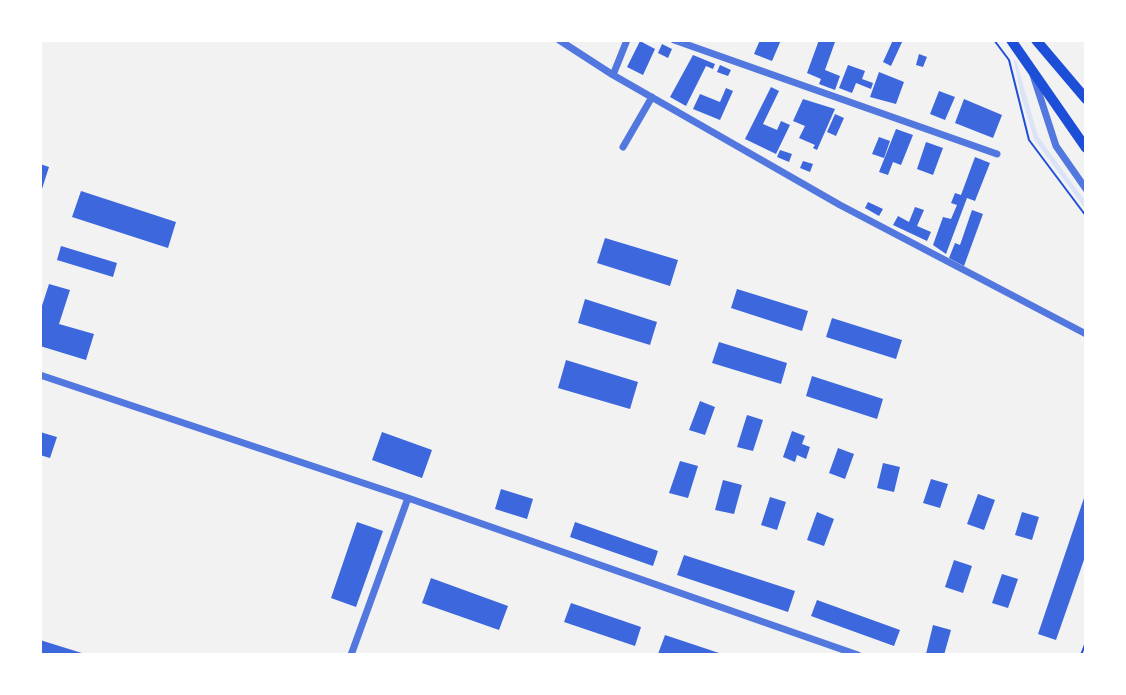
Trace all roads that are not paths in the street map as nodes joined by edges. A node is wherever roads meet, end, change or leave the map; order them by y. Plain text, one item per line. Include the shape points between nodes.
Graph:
1 (559, 40) edge
2 (627, 40) edge
3 (674, 40) edge
4 (1012, 40) edge
5 (1036, 40) edge
6 (1031, 68) junction
7 (613, 75) junction
8 (652, 97) junction
9 (1086, 99) edge
10 (623, 147) dead end
11 (1086, 148) edge
12 (998, 154) dead end
13 (1086, 189) edge
14 (1086, 334) edge
15 (40, 375) edge
16 (408, 498) junction
17 (351, 655) edge
18 (858, 655) edge

1 - 7 street
2 - 7 street
3 - 12 street
4 - 6 main road
5 - 9 main road
6 - 11 main road
6 - 13 street via 1056,146
7 - 8 street
8 - 10 street
8 - 14 street via 840,205
15 - 16 street
16 - 17 street
16 - 18 street

